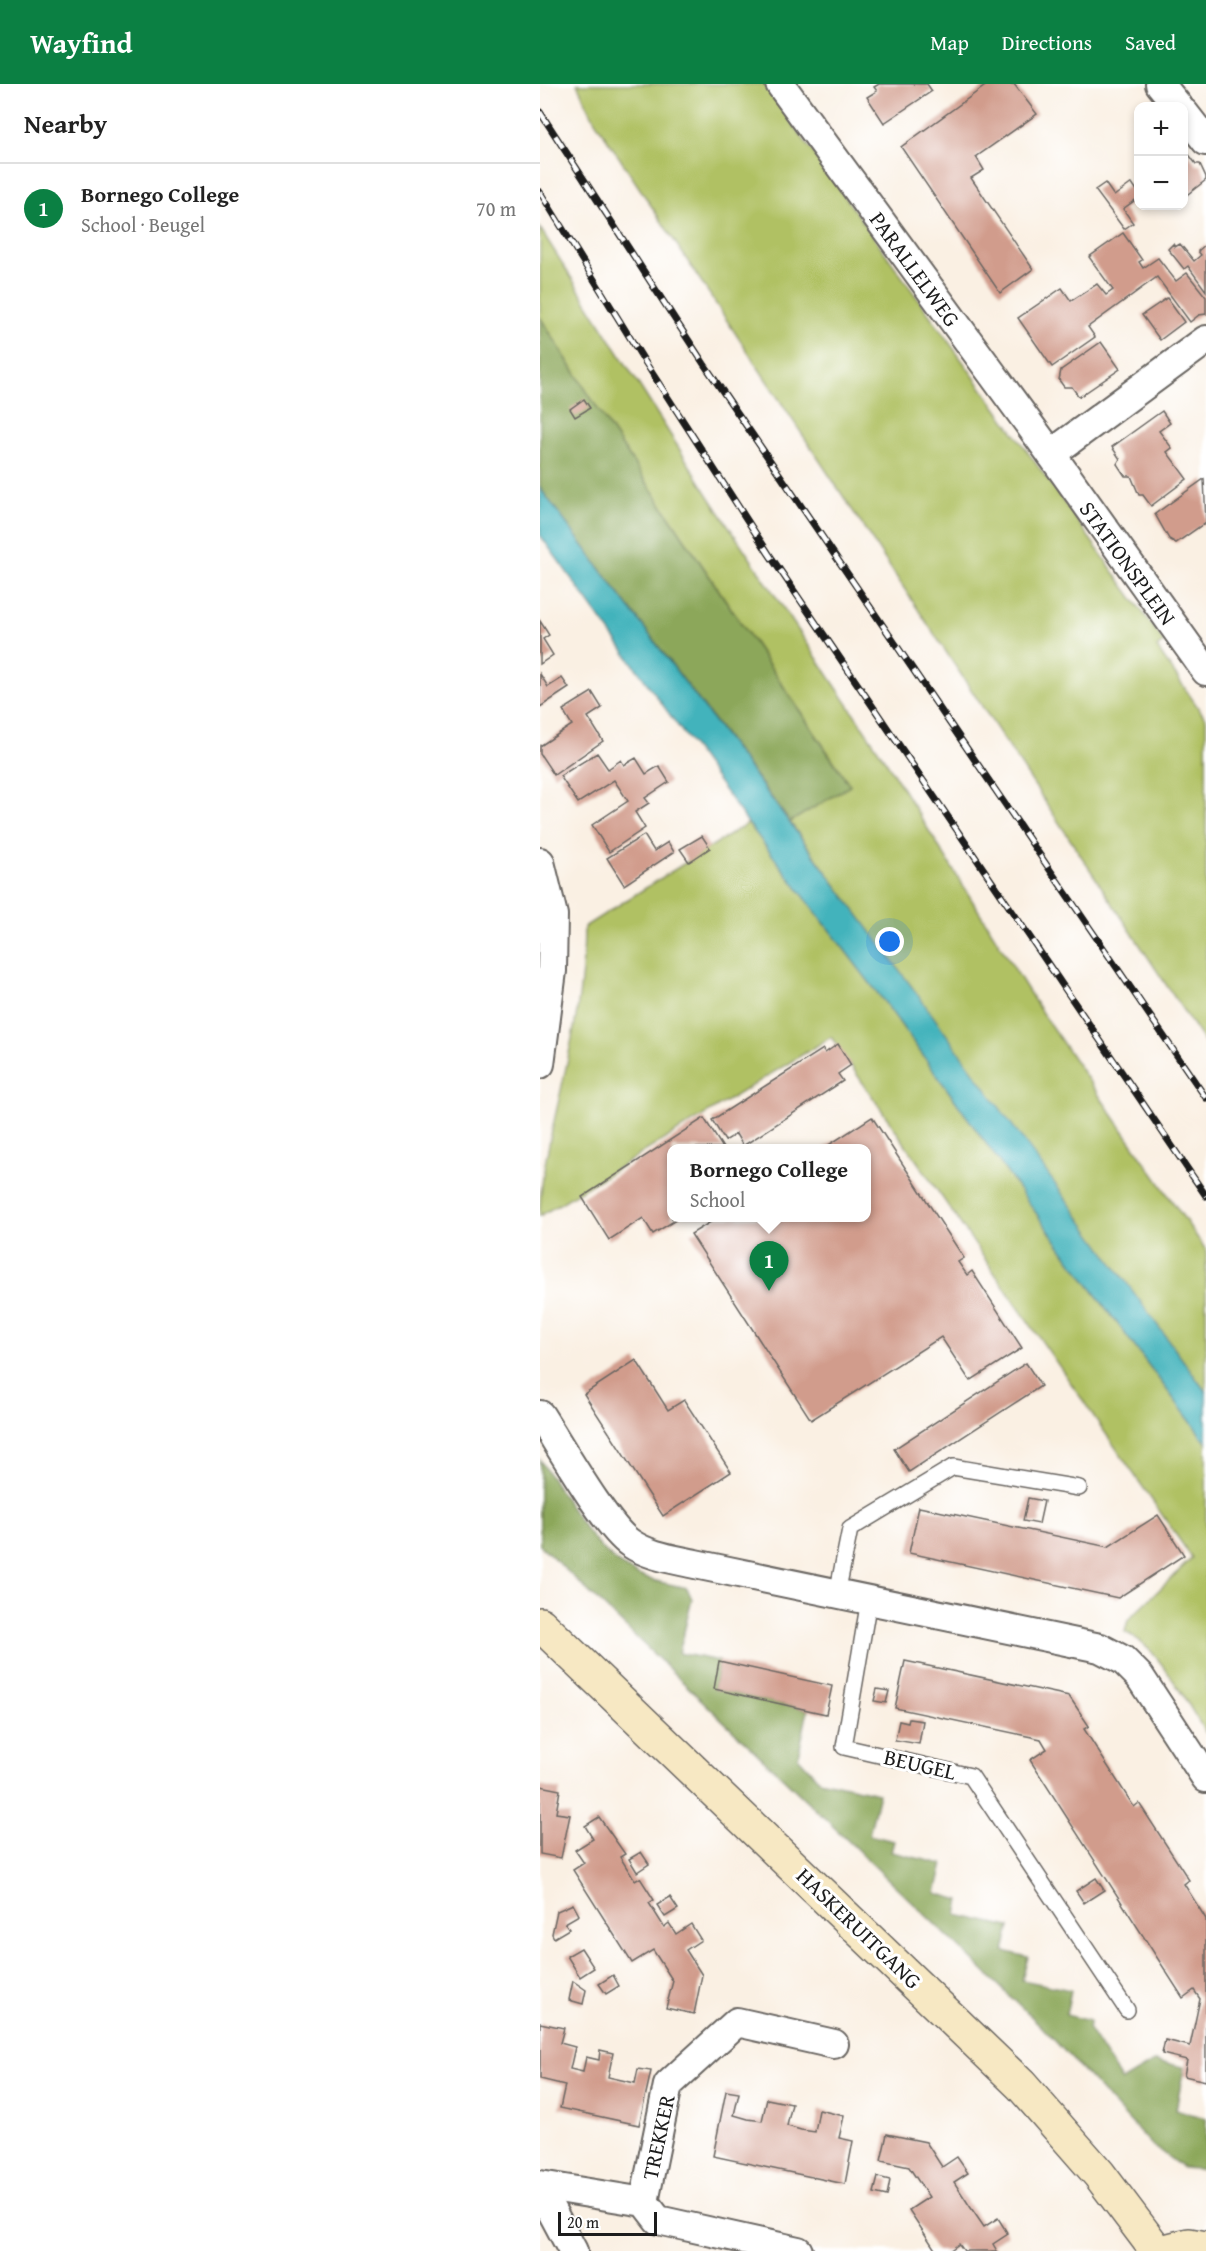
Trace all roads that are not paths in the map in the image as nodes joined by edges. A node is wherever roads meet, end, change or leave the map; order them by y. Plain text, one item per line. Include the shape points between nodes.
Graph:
1 (780, 84) edge
2 (1160, 84) edge
3 (1175, 102) edge
4 (1188, 118) edge
5 (1206, 141) edge
6 (1206, 340) edge
7 (1051, 454) junction
8 (1206, 671) edge
9 (540, 862) edge
10 (540, 1064) edge
11 (540, 1415) edge
12 (1079, 1488) dead end
13 (837, 1594) junction
14 (869, 1600) junction
15 (540, 1624) edge
16 (1206, 1778) edge
17 (1127, 2010) dead end
18 (834, 2044) dead end
19 (540, 2187) edge
20 (644, 2202) junction
21 (1206, 2248) edge
22 (573, 2251) edge
23 (798, 2251) edge
24 (1157, 2251) edge
25 (1165, 2251) edge

1 - 7 street, PARALLELWEG
2 - 3 street
4 - 5 street
6 - 7 street
7 - 8 street, STATIONSPLEIN
9 - 10 street via 553,915 552,971
11 - 13 street via 606,1516 629,1542 671,1559
12 - 13 lane via 953,1467 850,1529
13 - 14 street
14 - 16 street via 1100,1648 1123,1660 1140,1677
14 - 17 lane, BEUGEL via 844,1747 971,1776
15 - 24 main road, HASKERUITGANG via 1021,2085 1099,2174
18 - 20 street, TREKKER via 737,2022 668,2085
19 - 20 street, TREKKER
19 - 22 street, TREKKER
20 - 23 street, TREKKER via 658,2220
21 - 25 main road via 1189,2245

